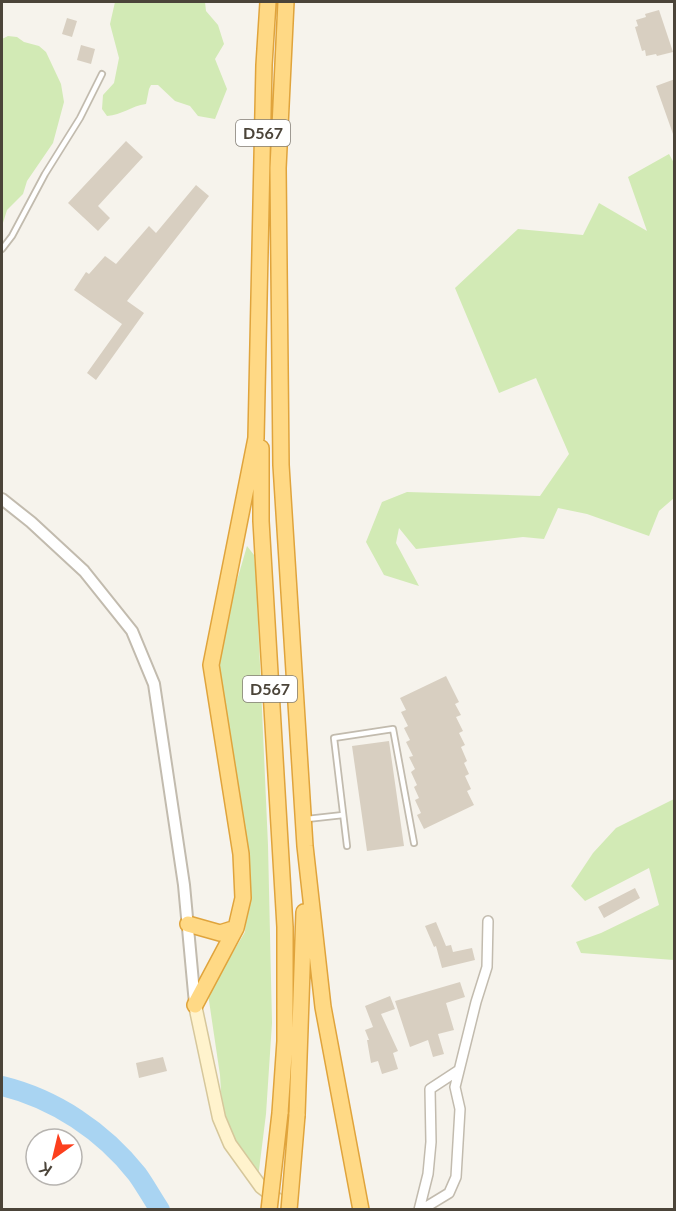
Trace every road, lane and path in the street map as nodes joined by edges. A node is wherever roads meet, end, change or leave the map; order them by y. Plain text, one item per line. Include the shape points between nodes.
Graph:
1 (267, 2) edge
2 (286, 2) edge
3 (102, 74) dead end
4 (2, 249) edge
5 (260, 265) junction
6 (2, 499) edge
7 (343, 815) junction
8 (304, 820) junction
9 (414, 843) dead end
10 (305, 846) junction
11 (347, 846) dead end
12 (489, 921) dead end
13 (188, 924) junction
14 (236, 928) junction
15 (195, 1005) junction
16 (459, 1070) junction
17 (269, 1209) edge
18 (290, 1209) edge
19 (361, 1209) edge
20 (420, 1209) edge

1 - 5 highway, D567
2 - 8 highway, D567 via 278,168 280,465
3 - 4 lane
5 - 14 highway via 256,438 211,665 241,854 243,898
5 - 17 highway, D567, bridge via 261,521 285,927 285,1041
6 - 13 street via 84,571 132,631 154,684
7 - 8 lane
7 - 9 lane via 334,738 393,729
7 - 11 lane
8 - 10 highway, D567
10 - 18 highway, D567, bridge via 303,983
10 - 19 highway via 323,1007
12 - 16 street via 487,967
13 - 14 highway via 220,933
13 - 15 street
14 - 15 highway
15 - 18 main road via 219,1118 230,1144 261,1186
16 - 20 street via 430,1089 432,1143
16 - 20 street via 455,1087 460,1109 456,1177 449,1193

